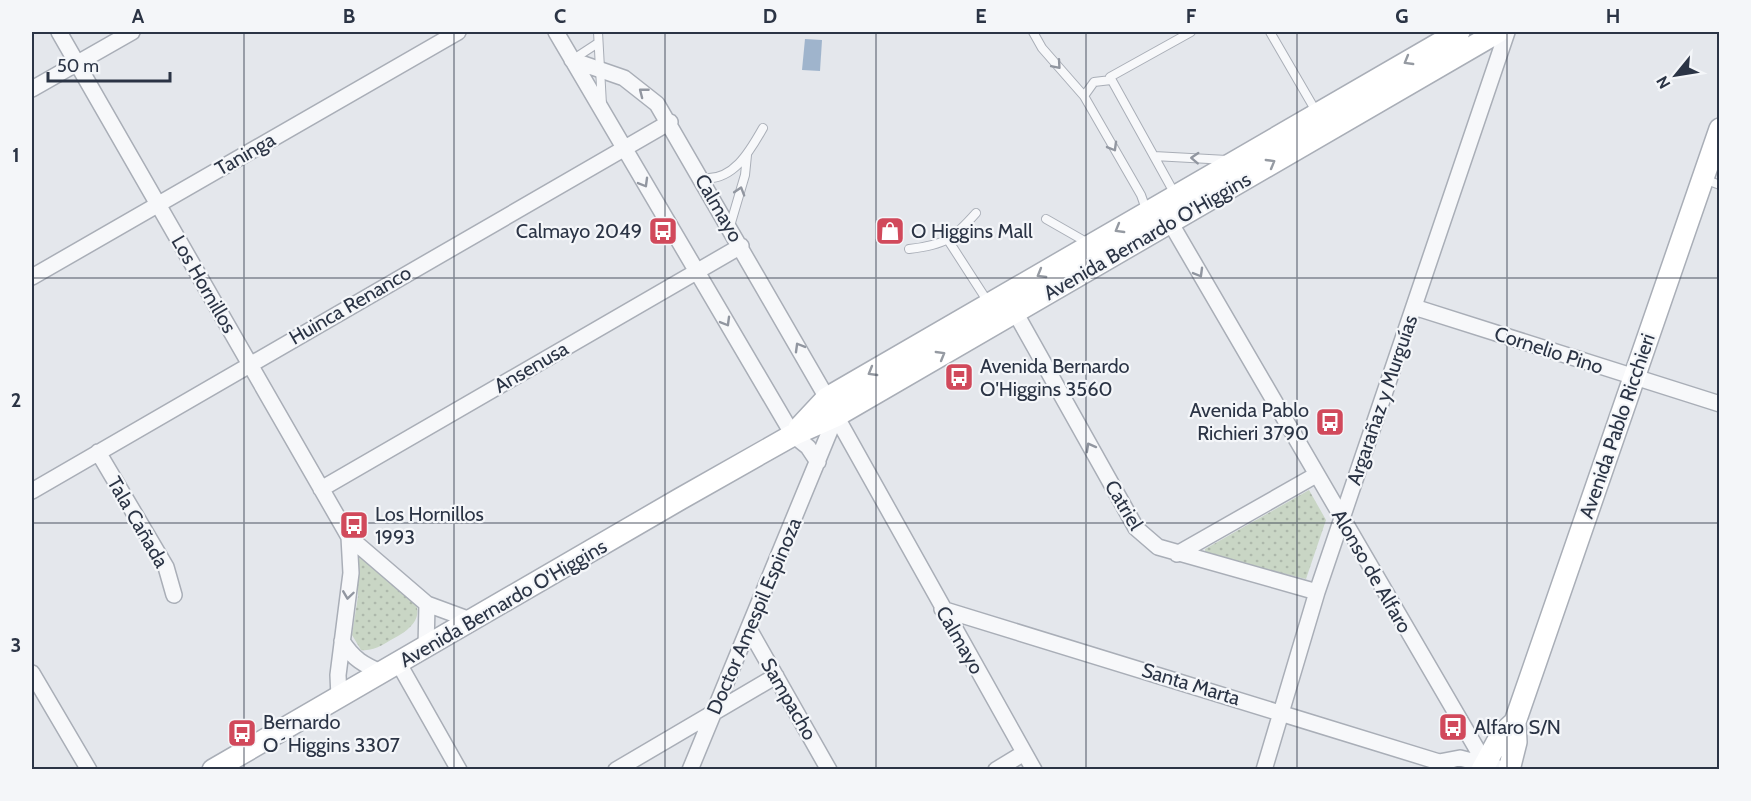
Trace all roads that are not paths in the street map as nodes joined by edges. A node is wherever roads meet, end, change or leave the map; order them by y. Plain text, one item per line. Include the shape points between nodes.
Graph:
1 (59, 32) edge
2 (132, 32) edge
3 (458, 32) edge
4 (556, 32) edge
5 (598, 32) edge
6 (1033, 32) edge
7 (1191, 32) edge
8 (1270, 32) edge
9 (1459, 32) edge
10 (1498, 32) edge
11 (1507, 32) edge
12 (598, 44) junction
13 (572, 60) junction
14 (77, 63) junction
15 (600, 69) junction
16 (1110, 79) junction
17 (32, 89) edge
18 (1084, 96) junction
19 (603, 111) junction
20 (1317, 113) junction
21 (670, 122) junction
22 (763, 128) dead end
23 (1719, 129) edge
24 (624, 148) junction
25 (747, 155) junction
26 (1154, 156) junction
27 (1236, 160) junction
28 (702, 178) junction
29 (1711, 181) edge
30 (158, 203) junction
31 (1177, 211) junction
32 (976, 213) dead end
33 (1147, 213) junction
34 (1046, 219) dead end
35 (729, 226) junction
36 (948, 240) junction
37 (1092, 245) junction
38 (741, 246) junction
39 (909, 249) dead end
40 (696, 271) junction
41 (32, 276) edge
42 (1414, 307) junction
43 (1001, 313) junction
44 (249, 363) junction
45 (1633, 376) junction
46 (1719, 404) edge
47 (832, 407) junction
48 (793, 435) junction
49 (98, 452) junction
50 (818, 462) junction
51 (1316, 475) junction
52 (321, 489) junction
53 (32, 491) edge
54 (1342, 519) junction
55 (349, 537) junction
56 (1177, 554) junction
57 (1317, 592) junction
58 (174, 595) dead end
59 (427, 604) junction
60 (942, 609) junction
61 (473, 621) junction
62 (749, 629) junction
63 (342, 640) junction
64 (426, 648) junction
65 (391, 668) junction
66 (32, 674) edge
67 (776, 676) junction
68 (339, 697) junction
69 (1283, 712) junction
70 (713, 714) junction
71 (1515, 723) junction
72 (1024, 753) junction
73 (1444, 766) edge
74 (1484, 766) edge
75 (89, 770) edge
76 (213, 770) edge
77 (459, 770) edge
78 (616, 770) edge
79 (690, 770) edge
80 (829, 770) edge
81 (996, 770) edge
82 (1034, 770) edge
83 (1264, 770) edge
84 (1508, 770) edge

1 - 14 street, Los Hornillos
2 - 14 street
3 - 30 street, Taninga
4 - 13 street
5 - 12 lane
6 -> 18 lane
7 - 16 lane
8 - 20 lane
9 -> 20 main road, Avenida Bernardo O'Higgins
31 -> 10 main road, Avenida Bernardo O'Higgins
11 - 42 street, Argarañaz y Murguías
12 - 13 lane
12 - 15 lane
13 - 15 street, Calmayo
13 - 19 street
14 - 17 street
14 - 30 street, Los Hornillos
15 - 19 lane
21 -> 15 street, Calmayo via 645,92
16 - 18 lane via 1094,82
16 - 26 lane
18 -> 33 lane via 1141,195
19 - 24 street
20 - 27 main road, Avenida Bernardo O'Higgins
21 - 24 street, Huinca Renanco
21 - 28 street, Calmayo
22 - 25 lane
23 - 29 main road, Avenida Pablo Ricchieri
24 -> 40 street
24 - 44 street, Huinca Renanco
25 - 28 lane via 725,174
35 -> 25 lane
27 -> 26 lane
26 - 31 lane
27 - 31 main road, Avenida Bernardo O'Higgins
28 - 35 street, Calmayo
29 - 45 main road, Avenida Pablo Ricchieri
30 - 41 street, Taninga
30 - 44 street, Los Hornillos
31 - 33 main road, Avenida Bernardo O'Higgins
31 - 43 main road, Avenida Bernardo O'Higgins
31 -> 51 street, Alonso de Alfaro
32 - 36 lane
33 -> 37 main road, Avenida Bernardo O'Higgins
34 - 37 lane
35 - 38 street, Calmayo
36 - 39 lane via 937,246
36 - 43 lane
37 -> 43 main road, Avenida Bernardo O'Higgins
38 - 40 street, Ansenusa
47 -> 38 street, Calmayo
40 -> 48 street
40 - 52 street, Ansenusa
42 - 45 street, Cornelio Pino
42 - 54 street, Argarañaz y Murguías
43 - 47 main road, Avenida Bernardo O'Higgins
56 -> 43 street, Catriel via 1158,547 1136,528
44 - 49 street, Huinca Renanco
44 - 52 street, Los Hornillos
45 - 46 street, Cornelio Pino
45 - 71 main road, Avenida Pablo Ricchieri
47 - 48 main road, Avenida Bernardo O'Higgins
47 - 50 street, Doctor Amespil Espinoza
47 - 60 street, Calmayo
48 - 50 street
48 - 61 main road, Avenida Bernardo O'Higgins
49 - 53 street, Huinca Renanco
49 - 58 street, Tala Cañada via 166,567
50 - 62 street, Doctor Amespil Espinoza
51 - 54 street, Alonso de Alfaro
51 - 56 street
52 - 55 street, Los Hornillos
54 - 57 street, Argarañaz y Murguías
54 - 74 street, Alonso de Alfaro
55 - 59 street, Los Hornillos
55 -> 63 street, Los Hornillos via 351,573
56 - 57 street, Catriel
57 - 69 street, Argarañaz y Murguías
59 - 61 street, Los Hornillos
59 - 64 street
60 - 69 street, Santa Marta
60 - 72 street, Calmayo
61 - 64 main road, Avenida Bernardo O'Higgins
62 - 67 street, Sampacho
62 - 70 street, Doctor Amespil Espinoza
63 - 65 street via 362,664
63 - 68 street, Los Hornillos
64 - 65 main road, Avenida Bernardo O'Higgins
65 - 68 main road, Avenida Bernardo O'Higgins
65 - 77 street
66 - 75 street
67 - 70 street
67 - 80 street, Sampacho
68 - 76 main road, Avenida Bernardo O'Higgins
69 - 73 street, Santa Marta
69 - 83 street, Argarañaz y Murguías
70 - 78 street
70 - 79 street, Doctor Amespil Espinoza
71 - 74 main road, Avenida Pablo Ricchieri via 1501,735
71 - 84 main road, Avenida Pablo Ricchieri via 1516,742
72 - 81 street
72 - 82 street, Calmayo
73 - 74 street, Santa Marta via 1460,758
74 - 84 street, Santa Marta

